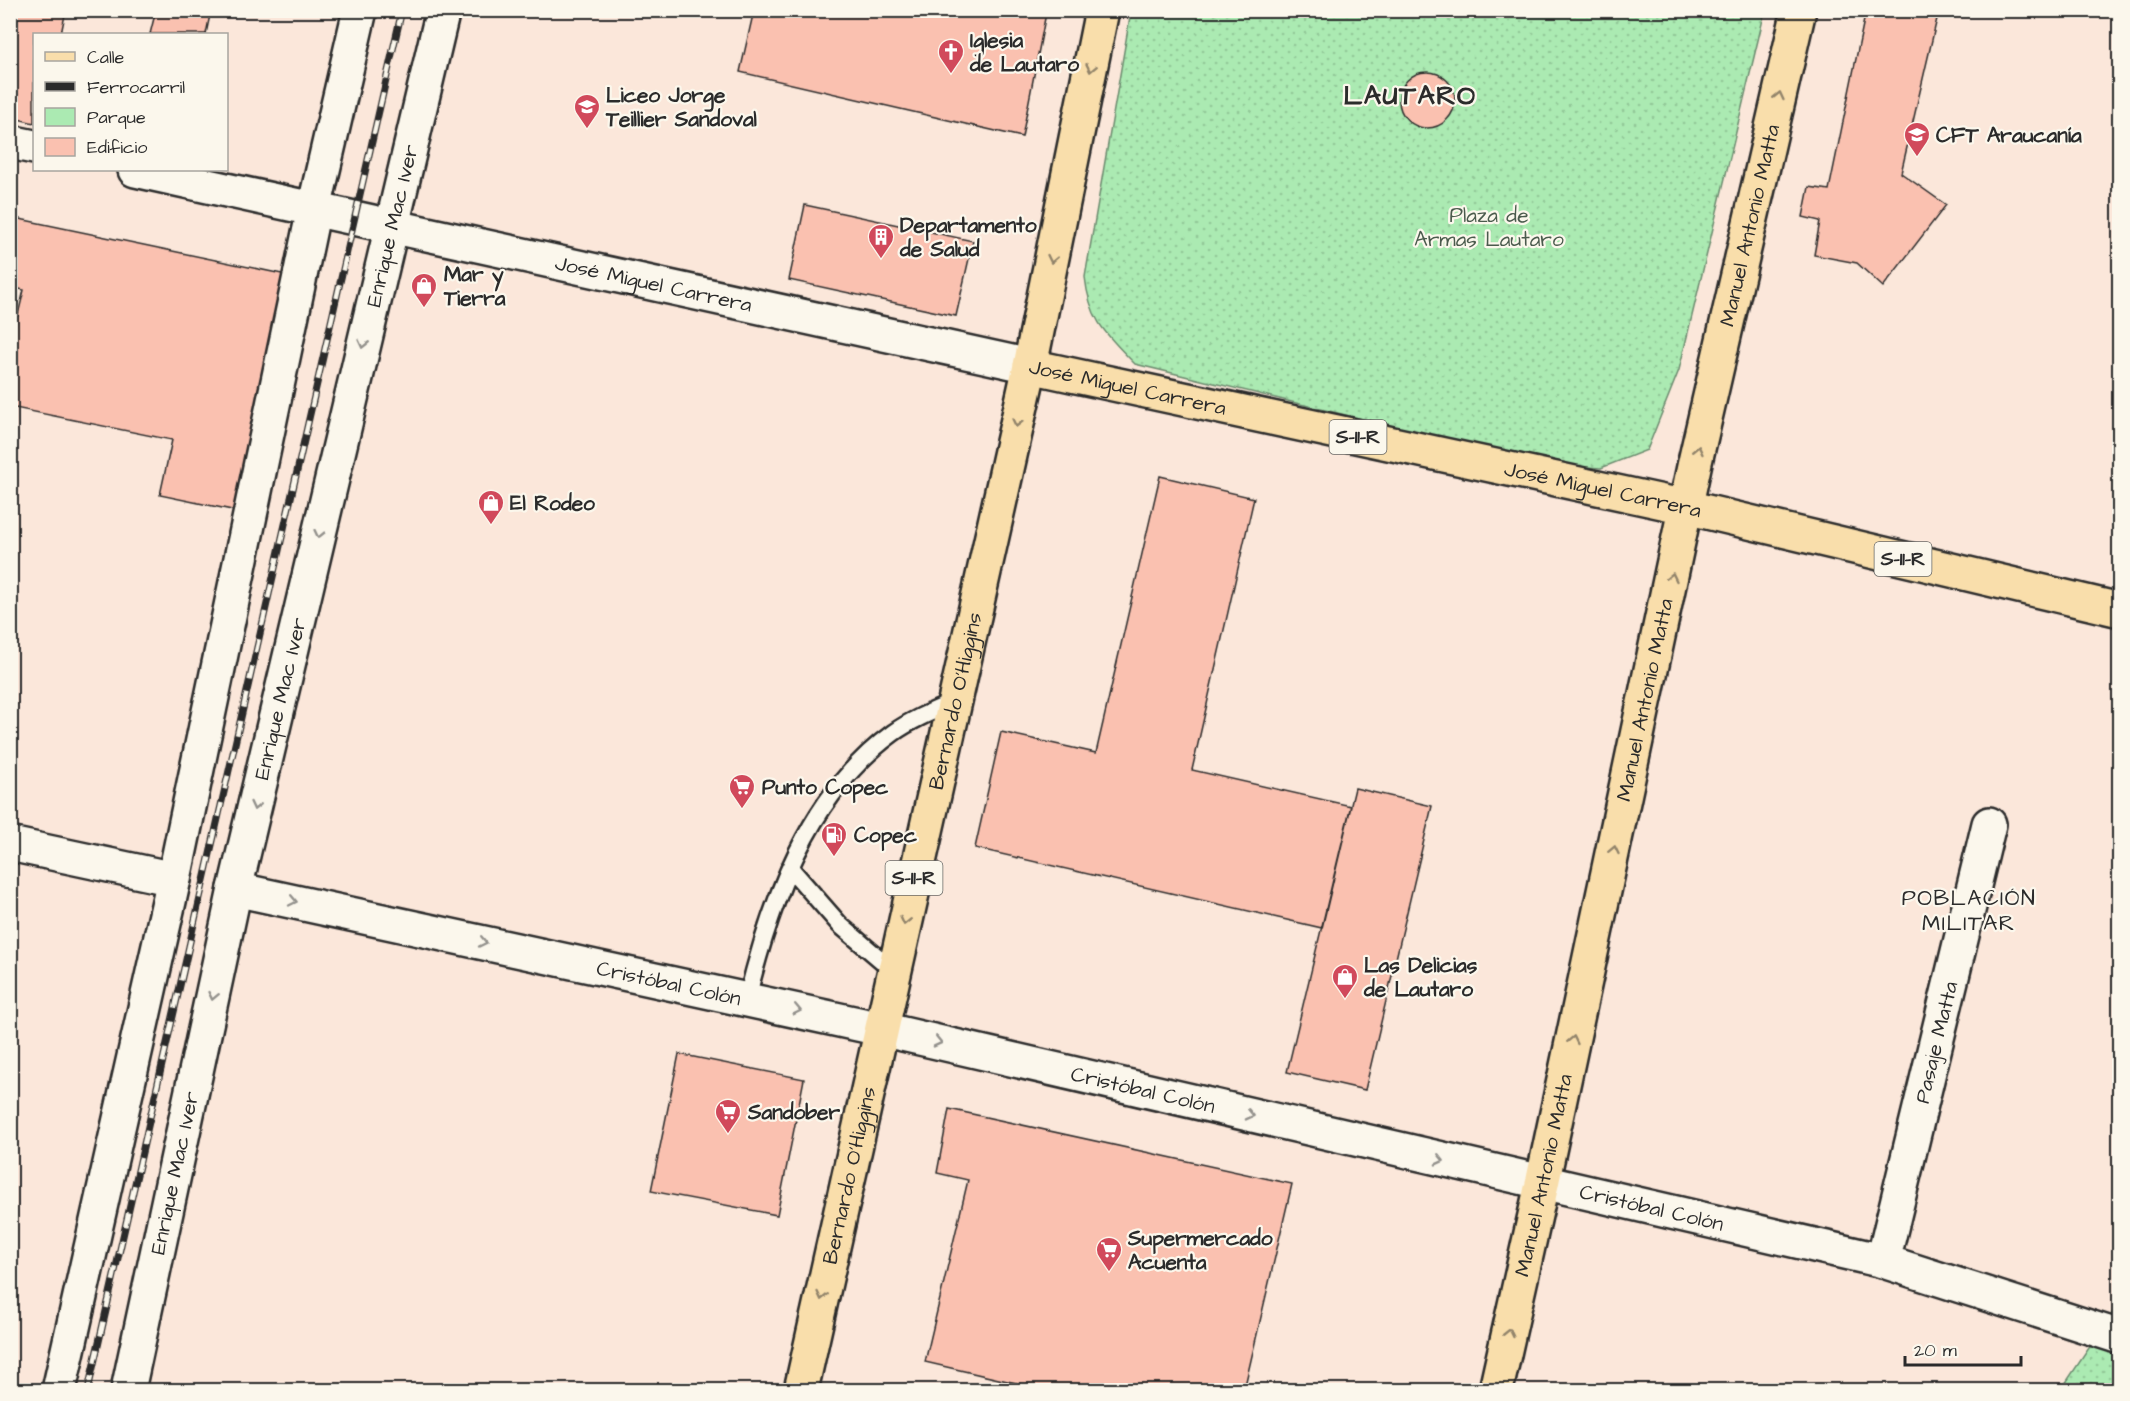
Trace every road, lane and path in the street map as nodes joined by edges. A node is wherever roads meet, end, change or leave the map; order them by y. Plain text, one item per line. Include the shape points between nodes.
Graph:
1 (360, 10) edge
2 (444, 10) edge
3 (1102, 10) edge
4 (1799, 10) edge
5 (10, 142) edge
6 (33, 147) edge
7 (140, 171) edge
8 (314, 209) junction
9 (391, 226) junction
10 (1030, 366) junction
11 (1686, 507) junction
12 (2120, 610) edge
13 (954, 702) junction
14 (1989, 824) dead end
15 (10, 844) edge
16 (790, 869) junction
17 (174, 879) junction
18 (236, 889) junction
19 (894, 971) junction
20 (747, 999) junction
21 (881, 1029) junction
22 (1542, 1184) junction
23 (1883, 1261) junction
24 (2120, 1338) edge
25 (60, 1390) edge
26 (128, 1390) edge
27 (801, 1390) edge
28 (1496, 1390) edge

1 - 8 street
2 - 9 street, Enrique Mac Iver
3 -> 10 main road, Bernardo O'Higgins
11 -> 4 main road, Manuel Antonio Matta
5 - 6 street
7 - 8 street, José Miguel Carrera
8 - 9 street, José Miguel Carrera
8 - 17 street
9 - 10 street, José Miguel Carrera
9 -> 18 street, Enrique Mac Iver
10 - 11 main road, José Miguel Carrera / S-11-R
10 -> 13 main road, Bernardo O'Higgins / S-11-R
11 - 12 main road, José Miguel Carrera / S-11-R
22 -> 11 main road, Manuel Antonio Matta
13 - 16 lane via 894,732 845,776 806,835
13 -> 19 main road, Bernardo O'Higgins / S-11-R
14 - 23 street, Pasaje Matta
15 - 17 street
16 - 19 lane via 840,926
16 - 20 lane via 763,936
17 - 25 street
18 -> 20 street, Cristóbal Colón
18 -> 26 street, Enrique Mac Iver
19 - 21 main road, Bernardo O'Higgins / S-11-R
20 -> 21 street, Cristóbal Colón
21 -> 22 street, Cristóbal Colón
21 -> 27 main road, Bernardo O'Higgins / S-11-R
22 - 23 street, Cristóbal Colón
28 -> 22 main road, Manuel Antonio Matta
23 - 24 street, Cristóbal Colón

